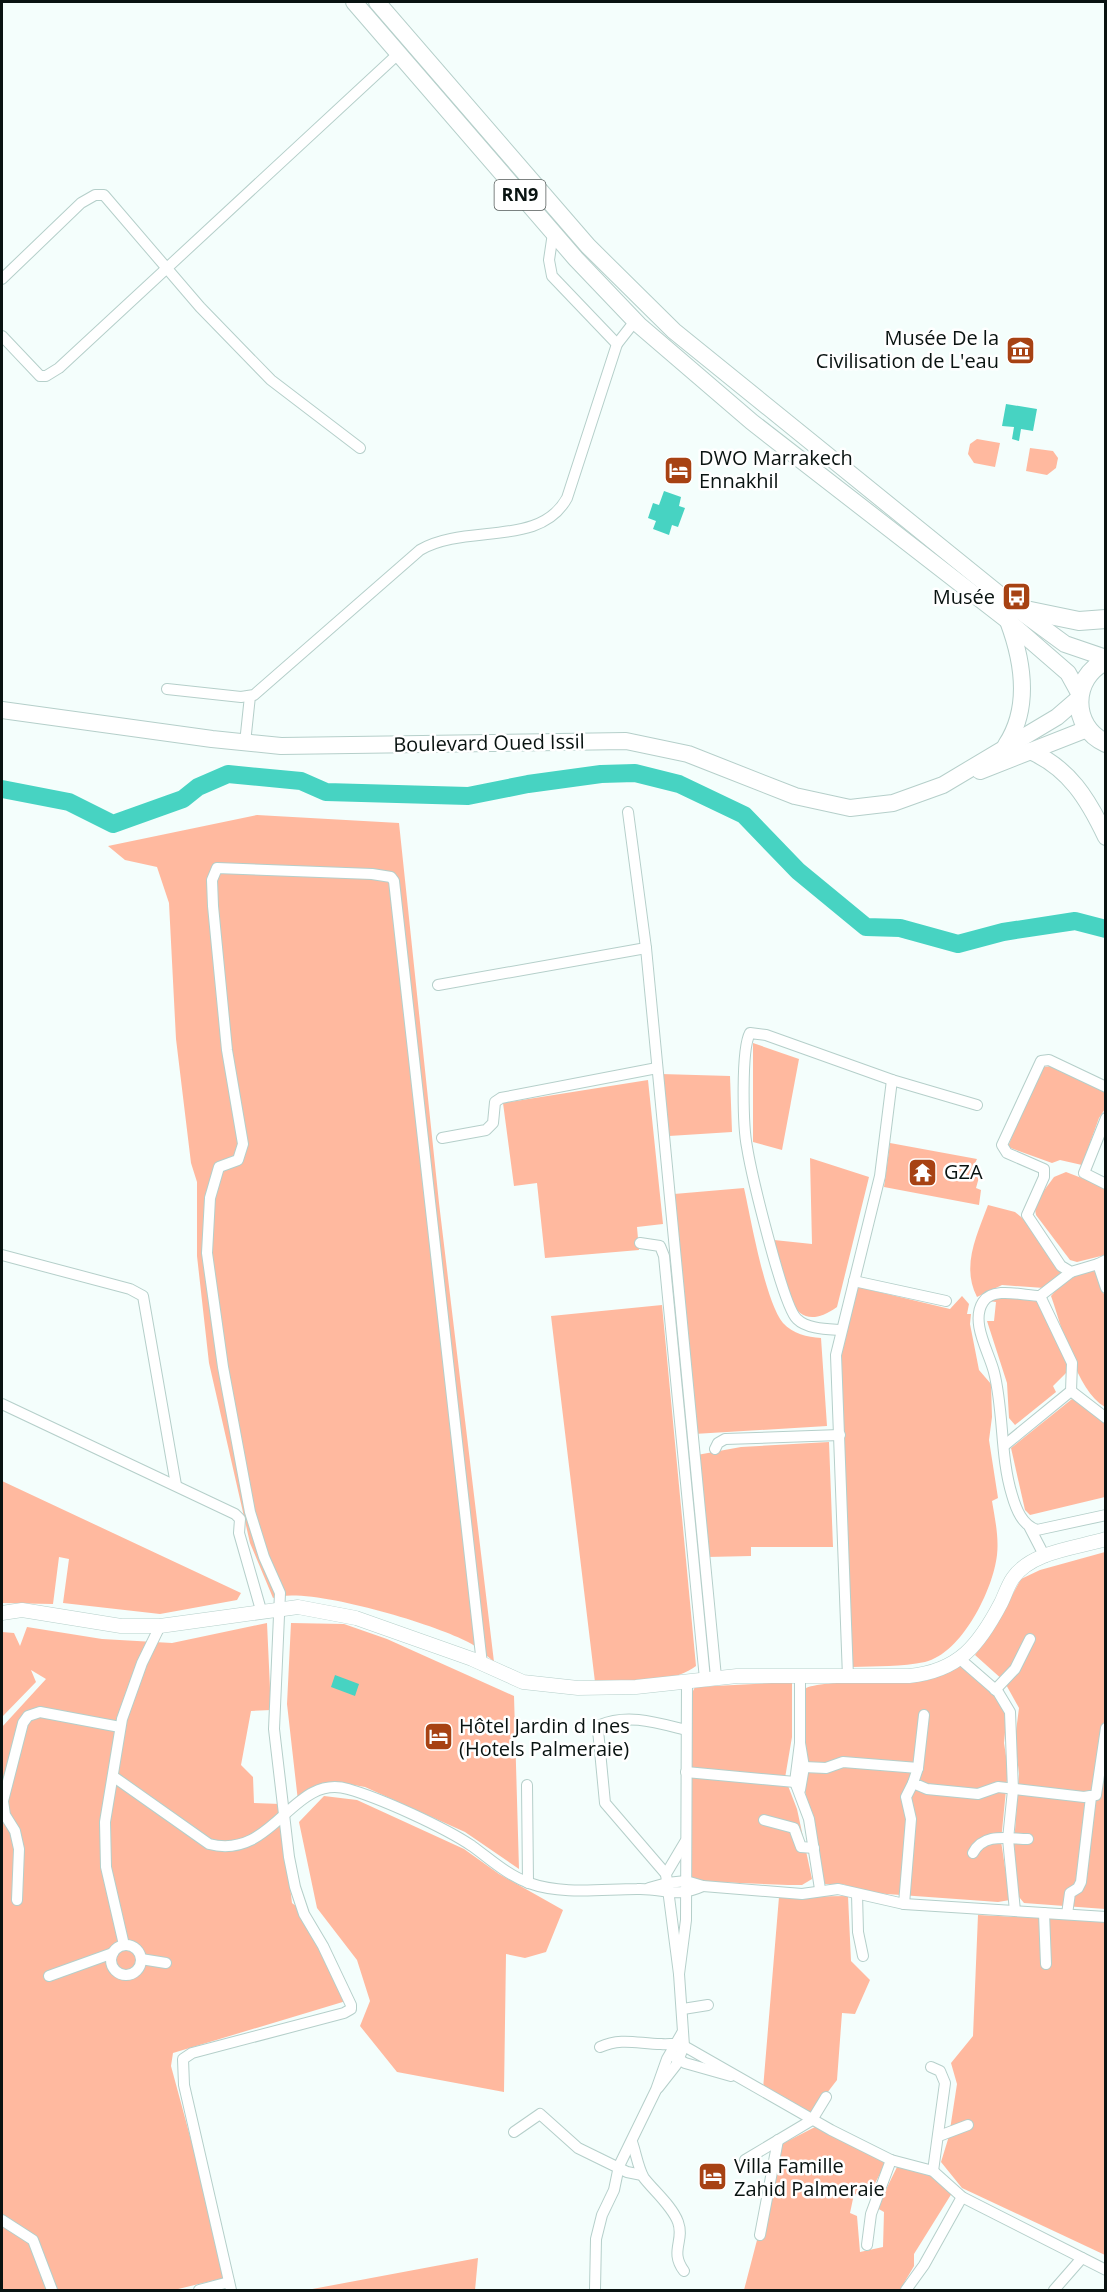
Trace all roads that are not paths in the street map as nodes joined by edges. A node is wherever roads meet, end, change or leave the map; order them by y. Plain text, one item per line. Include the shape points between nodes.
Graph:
1 (354, 2) edge
2 (378, 2) edge
3 (398, 54) junction
4 (553, 233) junction
5 (166, 269) junction
6 (2, 279) edge
7 (635, 321) junction
8 (2, 336) edge
9 (616, 344) junction
10 (360, 448) dead end
11 (1011, 614) junction
12 (1106, 619) edge
13 (1106, 660) edge
14 (167, 689) dead end
15 (1079, 695) junction
16 (250, 696) junction
17 (2, 710) edge
18 (1095, 736) edge
19 (245, 743) junction
20 (1006, 746) junction
21 (1030, 751) junction
22 (1106, 754) edge
23 (961, 776) junction
24 (628, 812) dead end
25 (1106, 837) edge
26 (646, 948) junction
27 (438, 985) dead end
28 (657, 1068) junction
29 (892, 1080) junction
30 (1106, 1087) edge
31 (977, 1105) dead end
32 (1106, 1118) edge
33 (442, 1138) dead end
34 (1106, 1184) edge
35 (640, 1243) dead end
36 (2, 1255) edge
37 (1102, 1262) edge
38 (1071, 1272) junction
39 (854, 1281) junction
40 (1106, 1288) edge
41 (1040, 1296) junction
42 (946, 1301) dead end
43 (841, 1330) junction
44 (1071, 1391) junction
45 (2, 1404) edge
46 (1106, 1418) edge
47 (840, 1435) junction
48 (1005, 1445) junction
49 (715, 1449) dead end
50 (176, 1485) junction
51 (1106, 1515) edge
52 (1030, 1528) junction
53 (1106, 1539) edge
54 (1045, 1557) junction
55 (280, 1608) junction
56 (261, 1610) junction
57 (2, 1613) edge
58 (160, 1626) junction
59 (1030, 1640) dead end
60 (960, 1659) junction
61 (482, 1664) junction
62 (800, 1676) junction
63 (848, 1677) junction
64 (710, 1678) junction
65 (687, 1681) junction
66 (995, 1690) junction
67 (924, 1715) dead end
68 (120, 1727) junction
69 (1105, 1728) edge
70 (686, 1730) junction
71 (800, 1743) junction
72 (804, 1767) junction
73 (918, 1768) junction
74 (686, 1772) junction
75 (114, 1777) junction
76 (913, 1782) junction
77 (527, 1785) dead end
78 (797, 1786) junction
79 (1014, 1790) junction
80 (1090, 1797) junction
81 (284, 1814) junction
82 (764, 1820) dead end
83 (1008, 1839) junction
84 (1029, 1839) dead end
85 (685, 1842) junction
86 (814, 1848) junction
87 (973, 1853) dead end
88 (686, 1881) junction
89 (528, 1882) junction
90 (668, 1883) junction
91 (703, 1886) junction
92 (820, 1889) junction
93 (686, 1893) junction
94 (857, 1894) junction
95 (17, 1900) dead end
96 (904, 1904) junction
97 (1015, 1911) junction
98 (1044, 1912) junction
99 (1067, 1914) junction
100 (1106, 1917) edge
101 (124, 1946) junction
102 (113, 1953) junction
103 (863, 1956) dead end
104 (141, 1959) junction
105 (166, 1962) dead end
106 (1046, 1964) dead end
107 (679, 1974) junction
108 (49, 1976) dead end
109 (708, 2005) dead end
110 (683, 2009) junction
111 (680, 2040) junction
112 (600, 2047) dead end
113 (670, 2053) junction
114 (931, 2067) dead end
115 (735, 2076) junction
116 (826, 2097) dead end
117 (812, 2120) junction
118 (968, 2125) dead end
119 (514, 2132) dead end
120 (939, 2136) junction
121 (778, 2140) junction
122 (632, 2142) junction
123 (745, 2160) dead end
124 (891, 2160) junction
125 (619, 2166) junction
126 (933, 2171) junction
127 (642, 2175) junction
128 (962, 2197) junction
129 (2, 2220) edge
130 (759, 2235) dead end
131 (867, 2245) dead end
132 (1082, 2258) junction
133 (1106, 2270) edge
134 (684, 2271) dead end
135 (230, 2286) edge
136 (52, 2290) edge
137 (199, 2290) edge
138 (595, 2290) edge
139 (906, 2290) edge
140 (1054, 2290) edge

1 - 3 main road, RN9
2 - 11 main road, RN9 via 588,246 674,331
3 - 4 main road, RN9
3 - 5 street
4 - 7 main road, RN9
4 - 9 street via 549,260 552,276
5 - 6 street via 109,199 100,194 81,203
5 - 8 street via 46,376 34,372
5 - 10 street via 271,380
7 - 9 street
7 - 11 main road, RN9 via 752,422
9 - 16 street via 567,498 556,514 531,528 451,537 420,550
11 - 12 highway via 1079,621
11 - 13 main road, RN9 via 1065,644
11 - 15 main road, RN9 via 1068,673
11 - 20 main road via 1023,696 1014,733
13 - 15 highway, RN9 via 1090,671
14 - 16 street
15 - 18 highway, RN9 via 1079,711
15 - 20 main road, Boulevard Oued Issil via 1057,717
16 - 19 street
17 - 19 main road, Boulevard Oued Issil
18 - 21 main road, Boulevard Oued Issil
18 - 22 street
19 - 23 main road, Boulevard Oued Issil via 320,747 626,741 688,754 795,796 850,808 893,803
20 - 23 main road, Boulevard Oued Issil
21 - 23 main road, Boulevard Oued Issil
21 - 25 main road via 1049,759 1073,779
24 - 26 street
26 - 27 street
26 - 28 street
28 - 33 street via 501,1098 495,1102 493,1123 486,1130
28 - 64 street
29 - 31 street
29 - 39 street via 880,1176
29 - 43 street via 808,1049 750,1033 746,1044 747,1149 783,1293 796,1319 805,1325
30 - 38 street via 1049,1060 1041,1061 1002,1145 1007,1153 1044,1169 1027,1215 1061,1266
32 - 34 street via 1084,1173
35 - 64 street via 660,1246 663,1256
36 - 50 street via 130,1289 143,1296
37 - 38 street
37 - 40 street
38 - 41 street
39 - 42 street
39 - 43 street
41 - 44 street via 1072,1363
41 - 48 street via 998,1293 983,1301 979,1312 978,1322 996,1383
43 - 47 street via 836,1355
44 - 46 street
44 - 48 street
45 - 50 street
47 - 49 street via 725,1439
47 - 63 street
48 - 52 street via 1011,1493
50 - 56 street via 240,1519 239,1533
51 - 52 street via 1054,1528
52 - 54 street
53 - 54 street
54 - 60 street via 1013,1577 987,1629
55 - 56 street
55 - 61 street via 298,1607 356,1618
55 - 61 street via 280,1593 250,1512 207,1253 210,1198 216,1174 219,1167 238,1160 243,1144 227,1050 213,906 212,880 215,870 222,868 386,875 394,881
55 - 81 street via 274,1729
56 - 58 street
57 - 58 street via 22,1610 121,1626
58 - 68 street via 130,1693
59 - 66 street via 1015,1669
60 - 63 street via 929,1674
60 - 66 street
61 - 65 street via 523,1682 578,1688
62 - 63 street
62 - 64 street
62 - 71 street
64 - 65 street
65 - 70 street
66 - 79 street via 1010,1712
67 - 73 street
68 - 75 street
68 - 95 street via 40,1712 28,1716 23,1723 3,1807 19,1849
69 - 80 street via 1098,1788 1096,1795
70 - 74 street
70 - 90 street via 636,1720 605,1722 598,1730 604,1803
71 - 72 street
71 - 78 street
72 - 73 street via 826,1768 843,1762
72 - 78 street
73 - 76 street
74 - 78 street
74 - 85 street
75 - 81 street via 208,1844 223,1848 252,1842
75 - 101 street via 104,1847
76 - 79 street via 927,1789 978,1794 992,1787
76 - 96 street via 906,1797 911,1819
77 - 89 street
78 - 86 street
79 - 80 street
79 - 83 street
80 - 99 street via 1081,1882 1070,1893
81 - 89 street via 318,1790 346,1788 455,1836 506,1872
81 - 135 street via 299,1900 351,2009 192,2053 183,2059 184,2085
82 - 86 street via 794,1828 801,1847
83 - 84 street
83 - 87 street via 991,1838
83 - 97 street
85 - 88 street
85 - 90 street
86 - 92 street
88 - 90 street
88 - 91 street
88 - 93 street
89 - 90 street via 555,1889 648,1888
90 - 93 street
90 - 107 street
91 - 92 street via 802,1894
91 - 93 street
92 - 94 street
93 - 107 street
94 - 96 street
94 - 103 street
96 - 97 street
97 - 98 street
98 - 99 street
98 - 106 street
99 - 100 street
101 - 102 street
101 - 104 street via 135,1948
102 - 104 street via 112,1966 123,1975 135,1971
102 - 108 street
104 - 105 street
107 - 110 street
109 - 110 street
110 - 111 street
111 - 113 street
111 - 113 street
111 - 115 street
112 - 113 street via 626,2041
113 - 115 street via 720,2075
113 - 122 street
114 - 120 street via 940,2071 945,2083
115 - 117 street
116 - 117 street
117 - 121 street
117 - 124 street
118 - 120 street
119 - 125 street via 540,2114 578,2148
120 - 126 street
121 - 123 street
121 - 130 street
122 - 125 street
122 - 127 street
124 - 126 street
124 - 131 street via 871,2214
125 - 127 street
125 - 138 street via 614,2190 598,2226
126 - 128 street
127 - 134 street via 680,2225 676,2254
128 - 132 street
128 - 139 street
129 - 136 street via 38,2247
132 - 133 street
132 - 140 street
135 - 137 street

